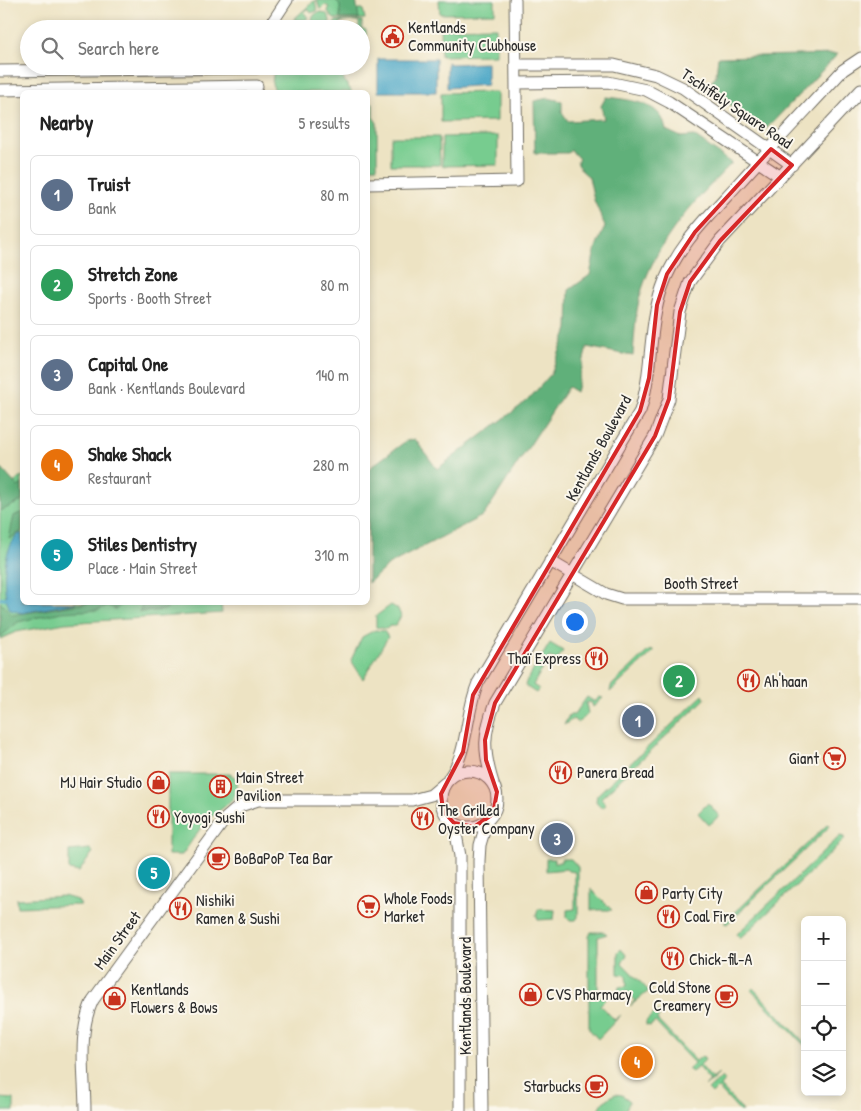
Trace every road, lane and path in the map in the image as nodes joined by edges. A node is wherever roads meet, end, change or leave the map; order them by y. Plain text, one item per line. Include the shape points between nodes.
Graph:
1 (287, 0) edge
2 (515, 0) edge
3 (274, 20) edge
4 (861, 58) edge
5 (516, 65) junction
6 (0, 71) edge
7 (20, 71) edge
8 (257, 75) edge
9 (516, 83) junction
10 (257, 89) edge
11 (0, 90) edge
12 (861, 90) edge
13 (771, 149) junction
14 (758, 162) junction
15 (792, 165) junction
16 (781, 177) junction
17 (370, 184) edge
18 (550, 562) junction
19 (571, 574) junction
20 (861, 599) edge
21 (447, 781) junction
22 (493, 783) junction
23 (412, 800) junction
24 (451, 821) junction
25 (487, 821) junction
26 (85, 1111) edge
27 (460, 1111) edge
28 (482, 1111) edge

1 - 3 street
2 - 5 street
4 - 13 street, Kentlands Boulevard via 843,70
5 - 9 street
5 - 13 street, Tschiffely Square Road via 602,64 640,70 683,88
6 - 7 street
8 - 10 street
9 - 14 street, Tschiffely Square Road via 608,82 646,90
9 - 17 street via 517,181
10 - 11 street
12 - 15 street
13 - 14 street, Kentlands Boulevard
13 - 15 street, Tschiffely Square Road
14 - 16 street, Tschiffely Square Road
14 - 18 street, Kentlands Boulevard via 695,232 671,267 657,305 649,378 640,411
15 - 16 street
16 - 19 street via 710,254 690,282 680,312 672,382 660,426
18 - 19 street, Booth Street
18 - 21 street, Kentlands Boulevard via 478,683 468,715 463,752
19 - 20 street, Booth Street via 606,594 622,599
19 - 22 street via 495,702 485,740 486,760
21 - 22 street via 460,772 470,770 481,773
21 - 23 street, Main Street via 431,795
21 - 24 street via 440,800
22 - 25 street via 496,808
23 - 24 street, Main Street via 431,805
23 - 26 street, Main Street via 258,800 247,802 233,811 93,1000 85,1032
24 - 25 street via 474,827
24 - 27 street, Kentlands Boulevard via 460,856
25 - 28 street, Kentlands Boulevard via 479,861

